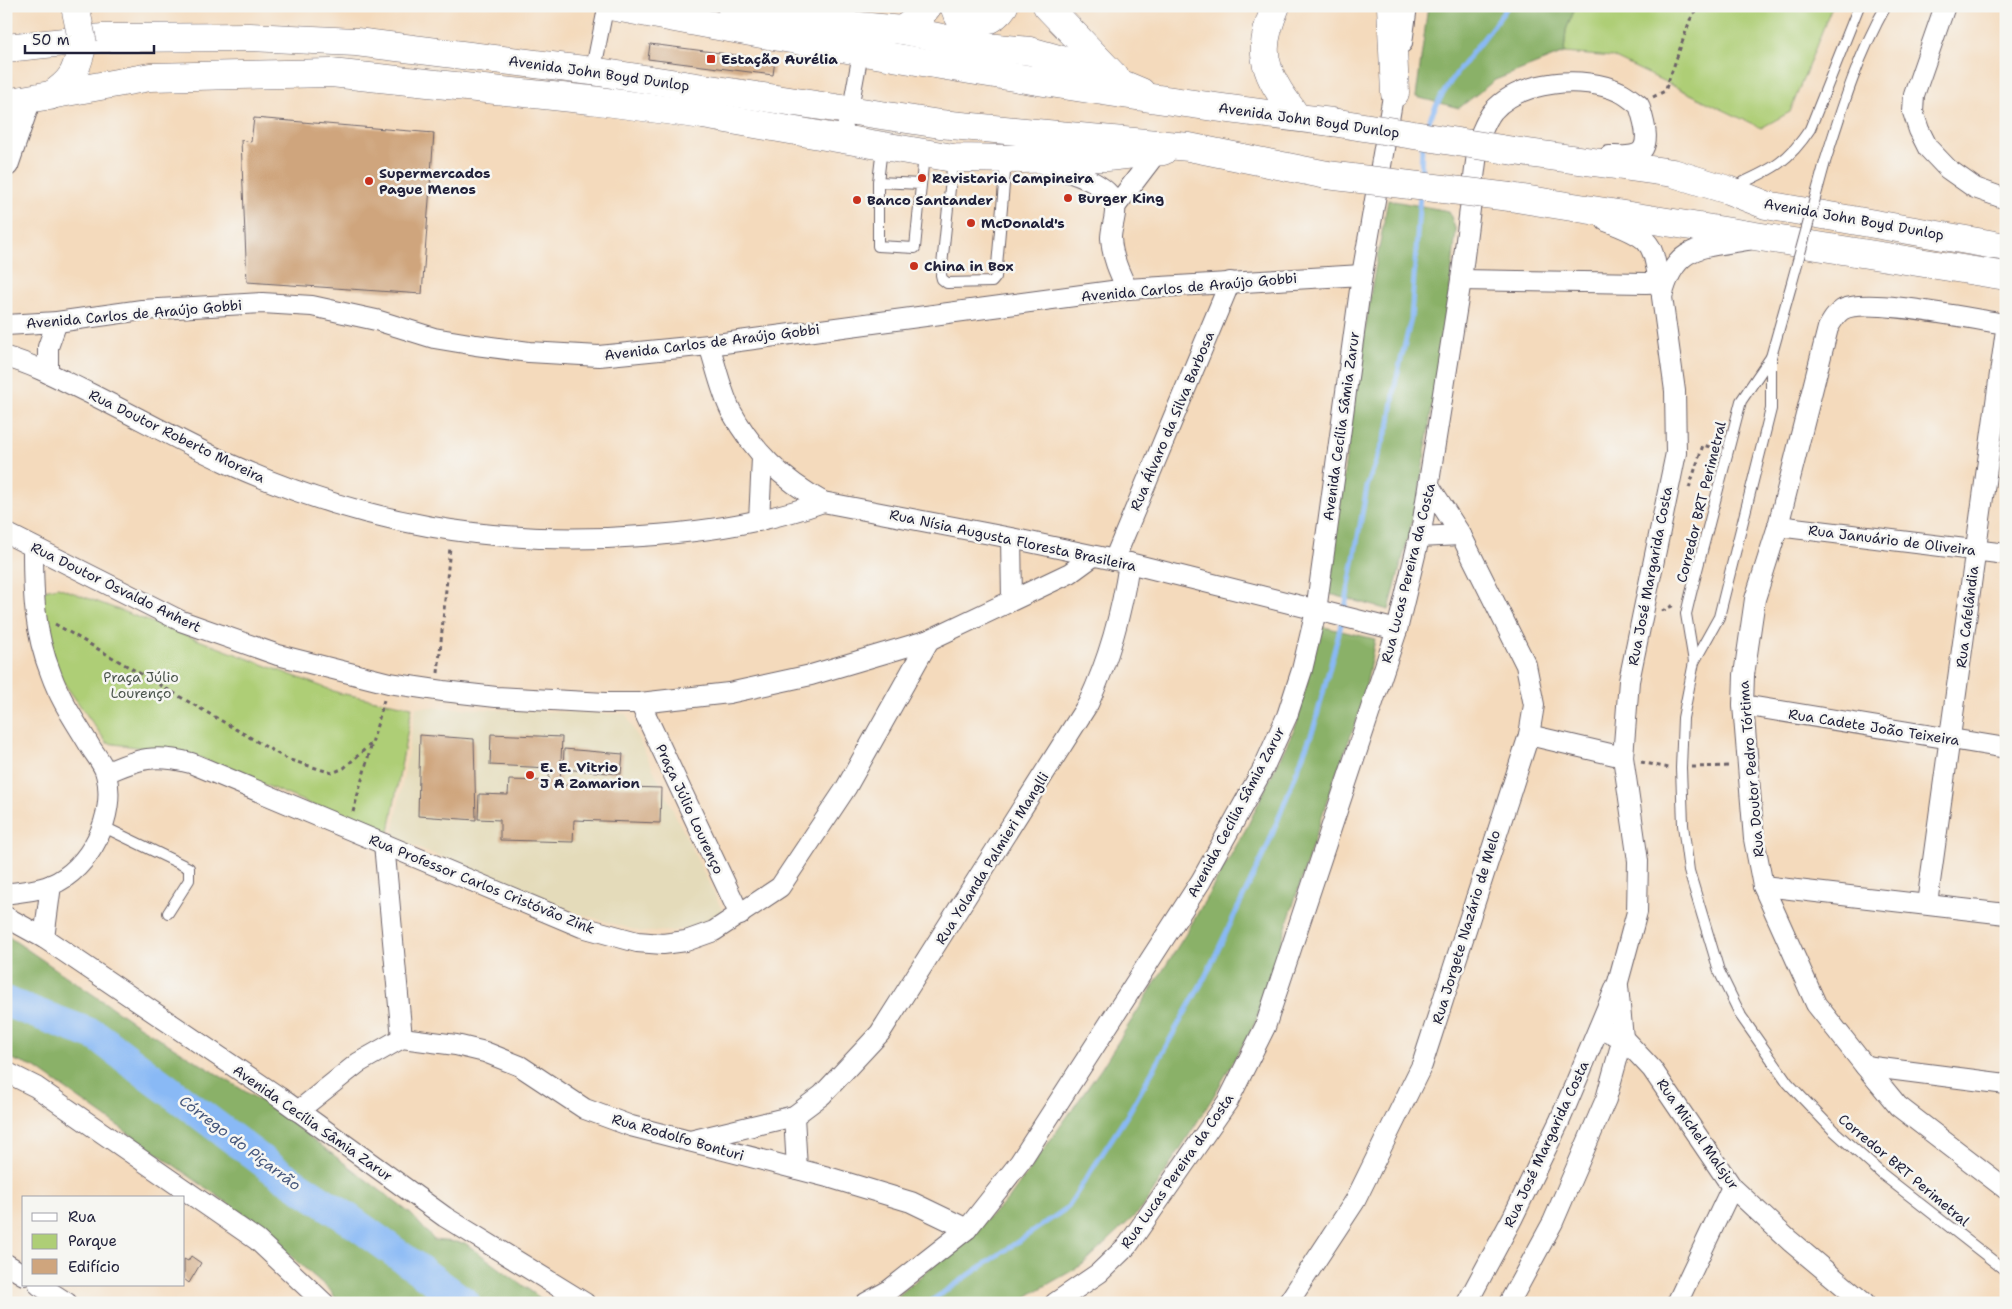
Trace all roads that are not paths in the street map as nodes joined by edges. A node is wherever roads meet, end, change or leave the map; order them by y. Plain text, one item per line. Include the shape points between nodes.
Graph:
1 (75, 6) edge
2 (606, 6) edge
3 (610, 6) edge
4 (731, 6) edge
5 (928, 6) edge
6 (954, 6) edge
7 (1004, 6) edge
8 (1047, 6) edge
9 (1276, 6) edge
10 (1391, 6) edge
11 (1407, 6) edge
12 (1859, 6) edge
13 (1886, 6) edge
14 (1945, 6) edge
15 (902, 30) junction
16 (863, 40) junction
17 (6, 48) edge
18 (592, 71) junction
19 (1122, 83) junction
20 (1394, 93) junction
21 (28, 100) edge
22 (591, 100) junction
23 (1154, 100) junction
24 (850, 111) junction
25 (1296, 117) junction
26 (840, 140) junction
27 (882, 147) junction
28 (1189, 147) junction
29 (924, 152) junction
30 (1156, 152) junction
31 (1554, 156) junction
32 (953, 158) junction
33 (1014, 159) junction
34 (6, 164) edge
35 (878, 182) junction
36 (921, 184) junction
37 (1728, 190) junction
38 (2006, 199) edge
39 (1562, 205) junction
40 (1115, 207) junction
41 (1762, 237) junction
42 (2006, 247) edge
43 (1362, 275) junction
44 (2006, 276) edge
45 (1461, 280) junction
46 (1230, 282) junction
47 (1662, 287) junction
48 (1127, 290) junction
49 (57, 322) junction
50 (2006, 324) edge
51 (6, 325) edge
52 (2006, 330) edge
53 (709, 345) junction
54 (6, 357) edge
55 (1771, 357) junction
56 (48, 373) junction
57 (762, 458) junction
58 (1430, 487) junction
59 (823, 502) junction
60 (759, 521) junction
61 (1778, 526) junction
62 (6, 533) edge
63 (1461, 535) junction
64 (1419, 537) junction
65 (1011, 538) junction
66 (33, 548) junction
67 (1976, 550) junction
68 (2006, 554) edge
69 (1092, 557) junction
70 (1121, 562) junction
71 (1012, 599) junction
72 (1323, 612) junction
73 (1397, 630) junction
74 (929, 640) junction
75 (1694, 662) junction
76 (640, 703) junction
77 (1743, 705) junction
78 (1529, 735) junction
79 (1951, 740) junction
80 (2006, 748) edge
81 (1623, 757) junction
82 (106, 773) junction
83 (102, 826) junction
84 (384, 844) junction
85 (51, 885) junction
86 (1763, 886) junction
87 (6, 894) edge
88 (1927, 904) junction
89 (168, 913) dead end
90 (2006, 914) edge
91 (740, 915) junction
92 (6, 917) edge
93 (44, 938) junction
94 (1618, 982) junction
95 (1599, 1028) junction
96 (402, 1038) junction
97 (1623, 1038) junction
98 (1865, 1066) junction
99 (6, 1072) edge
100 (2006, 1084) edge
101 (298, 1111) junction
102 (794, 1116) junction
103 (690, 1142) junction
104 (798, 1169) junction
105 (1732, 1186) junction
106 (2006, 1188) edge
107 (967, 1229) junction
108 (6, 1264) edge
109 (2006, 1271) edge
110 (22, 1275) edge
111 (41, 1286) edge
112 (319, 1300) edge
113 (67, 1303) edge
114 (585, 1303) edge
115 (866, 1303) edge
116 (1055, 1303) edge
117 (1288, 1303) edge
118 (1468, 1303) edge
119 (1509, 1303) edge
120 (1677, 1303) edge
121 (1864, 1303) edge

1 - 21 main road, bridge via 84,44 75,71 68,84
2 - 18 street
3 - 16 main road, Avenida John Boyd Dunlop
4 - 16 main road via 820,18
5 - 15 main road via 920,17
6 - 7 main road via 960,18 971,23 984,22
8 - 19 main road
9 - 25 main road via 1264,40 1264,58 1268,73
10 - 20 main road
11 - 20 street, Avenida Cecília Sâmia Zarur
12 - 37 lane via 1810,128 1800,144 1771,170
13 - 55 lane, Corredor BRT Perimetral, bridge via 1868,38 1844,102
14 - 38 street via 1914,95 1913,112 1928,148 1948,169 1975,188
15 - 16 main road
15 - 19 main road via 1030,52 1069,62
16 - 23 main road, Avenida John Boyd Dunlop
16 - 24 street
17 - 18 main road, Avenida John Boyd Dunlop via 103,38 250,37 356,42
18 - 22 street
18 - 24 main road, Avenida John Boyd Dunlop
19 - 23 main road
20 - 43 street, Avenida Cecília Sâmia Zarur
21 - 22 main road, Avenida John Boyd Dunlop via 150,78 331,73
21 - 34 street
22 - 26 main road, Avenida John Boyd Dunlop via 703,115
23 - 25 main road, Avenida John Boyd Dunlop
24 - 26 street
24 - 28 main road, Avenida John Boyd Dunlop via 940,124
25 - 31 main road, Avenida John Boyd Dunlop, bridge
26 - 27 main road, Avenida John Boyd Dunlop
27 - 29 main road, Avenida John Boyd Dunlop
27 - 35 lane
28 - 30 main road, Avenida John Boyd Dunlop
28 - 39 main road, Avenida John Boyd Dunlop, bridge via 1327,174
29 - 32 main road, Avenida John Boyd Dunlop
29 - 36 lane
30 - 33 main road, Avenida John Boyd Dunlop via 1107,158
30 - 40 street
31 - 37 main road, Avenida John Boyd Dunlop via 1673,173
31 - 45 street, Rua Lucas Pereira da Costa via 1634,155 1640,152 1646,142 1646,129 1639,105 1619,92 1586,84 1557,82 1524,89 1501,103 1492,112 1479,138
32 - 33 main road, Avenida John Boyd Dunlop
32 - 33 lane via 941,275 948,283 992,282 996,277
33 - 40 street via 1070,172 1096,184 1113,198
35 - 36 lane
35 - 36 lane via 877,242 882,248 915,248
37 - 42 main road, Avenida John Boyd Dunlop via 1766,205
39 - 41 main road, Avenida John Boyd Dunlop
39 - 47 street, Rua José Margarida Costa via 1622,227 1649,242
40 - 48 street via 1114,261
41 - 44 main road, Avenida John Boyd Dunlop
41 - 47 street via 1698,248 1676,263
43 - 46 street, Avenida Carlos de Araújo Gobbi
43 - 72 street, Avenida Cecília Sâmia Zarur
45 - 47 street
45 - 58 street, Rua Lucas Pereira da Costa
46 - 48 street, Avenida Carlos de Araújo Gobbi
46 - 70 street, Rua Álvaro da Silva Barbosa
47 - 81 street, Rua José Margarida Costa via 1675,391 1676,453 1629,681
48 - 53 street, Avenida Carlos de Araújo Gobbi
49 - 51 street, Avenida Carlos de Araújo Gobbi
49 - 53 street, Avenida Carlos de Araújo Gobbi via 142,310 262,303 312,306 376,320 434,338 529,352 599,356
49 - 56 street via 48,348
50 - 61 street, Rua Doutor Pedro Tórtima via 1876,305 1843,309 1828,328
52 - 67 street, Rua Cafelândia
53 - 57 street, Rua Nísia Augusta Floresta Brasileira via 731,410
54 - 56 street, Rua Doutor Roberto Moreira
55 - 75 lane, Corredor BRT Perimetral via 1771,409 1719,617
55 - 75 lane, Corredor BRT Perimetral via 1741,401 1686,614
56 - 60 street, Rua Doutor Roberto Moreira via 182,441 319,500 452,532 516,538 610,538 666,535
57 - 59 street, Rua Nísia Augusta Floresta Brasileira via 800,489
57 - 60 street
58 - 63 street, Rua Jorgete Nazário de Melo
58 - 64 street, Rua Lucas Pereira da Costa
59 - 60 street, Rua Doutor Roberto Moreira
59 - 65 street, Rua Nísia Augusta Floresta Brasileira
61 - 67 street, Rua Januário de Oliveira
61 - 77 street, Rua Doutor Pedro Tórtima via 1755,599
62 - 66 street, Rua Doutor Osvaldo Anhert
63 - 64 street
63 - 78 street, Rua Jorgete Nazário de Melo via 1526,665 1534,705
64 - 73 street, Rua Lucas Pereira da Costa
65 - 69 street, Rua Nísia Augusta Floresta Brasileira
65 - 71 street
66 - 76 street, Rua Doutor Osvaldo Anhert via 189,624 278,655 389,683 437,690 552,701
66 - 82 street via 32,596 38,638 51,677
67 - 68 street, Rua Januário de Oliveira
67 - 79 street, Rua Cafelândia
69 - 70 street, Rua Nísia Augusta Floresta Brasileira
69 - 71 street, Rua Doutor Osvaldo Anhert via 1070,573
70 - 72 street, Rua Nísia Augusta Floresta Brasileira
70 - 102 street, Rua Yolanda Palmieri Manglli via 1125,588 1111,647 1083,712 880,1034 822,1095
71 - 74 street, Rua Doutor Osvaldo Anhert
72 - 73 street, Rua Nísia Augusta Floresta Brasileira
72 - 107 street, Avenida Cecília Sâmia Zarur via 1287,716 1263,769 1201,881 1020,1162
73 - 116 street, Rua Lucas Pereira da Costa via 1272,1009 1228,1102 1128,1245 1100,1273
74 - 76 street, Rua Doutor Osvaldo Anhert via 775,683 720,694
74 - 91 street, Rua Professor Carlos Cristóvão Zink via 846,788 780,887
75 - 109 lane, Corredor BRT Perimetral via 1683,718 1680,768 1683,824 1690,871 1719,971 1741,1016 1788,1083 1833,1130 1882,1174
76 - 91 street, Praça Júlio Lourenço
77 - 79 street, Rua Cadete João Teixeira
77 - 86 street, Rua Doutor Pedro Tórtima via 1754,839
78 - 81 street
78 - 117 street, Rua Jorgete Nazário de Melo via 1422,1065 1355,1201
79 - 80 street, Rua Cadete João Teixeira
79 - 88 street, Rua Cafelândia
81 - 94 street, Rua José Margarida Costa via 1639,887 1637,912
82 - 83 street via 108,795
82 - 84 street, Rua Professor Carlos Cristóvão Zink via 146,758 166,757 191,763
83 - 85 street via 88,856
83 - 89 lane via 189,868 189,880
84 - 91 street, Rua Professor Carlos Cristóvão Zink via 582,927 637,942 662,944 686,941 714,931
84 - 96 street
85 - 87 street
85 - 93 street
86 - 88 street
86 - 98 street, Rua Doutor Pedro Tórtima via 1816,1004
88 - 90 street
92 - 93 street, Avenida Cecília Sâmia Zarur
93 - 101 street, Avenida Cecília Sâmia Zarur
94 - 95 street, Rua José Margarida Costa
94 - 97 street, Rua José Margarida Costa
95 - 97 street, Rua Michel Malsjur
95 - 118 street, Rua José Margarida Costa via 1560,1120
96 - 101 street via 358,1063
96 - 103 street, Rua Rodolfo Bonturi via 448,1043 485,1052 520,1066 585,1108 631,1126
97 - 105 street, Rua Michel Malsjur via 1652,1068
97 - 119 street, Rua José Margarida Costa via 1606,1099 1576,1172
98 - 100 street
98 - 106 street, Rua Doutor Pedro Tórtima via 1898,1106
99 - 112 street via 36,1087 221,1213 283,1262
101 - 114 street, Avenida Cecília Sâmia Zarur via 445,1217
102 - 103 street, Rua Yolanda Palmieri Manglli
102 - 104 street
103 - 104 street, Rua Rodolfo Bonturi
104 - 107 street, Rua Rodolfo Bonturi via 911,1202
105 - 120 street
105 - 121 street, Rua Michel Malsjur via 1790,1241
107 - 115 street, Avenida Cecília Sâmia Zarur via 888,1291
108 - 110 street
111 - 113 street

